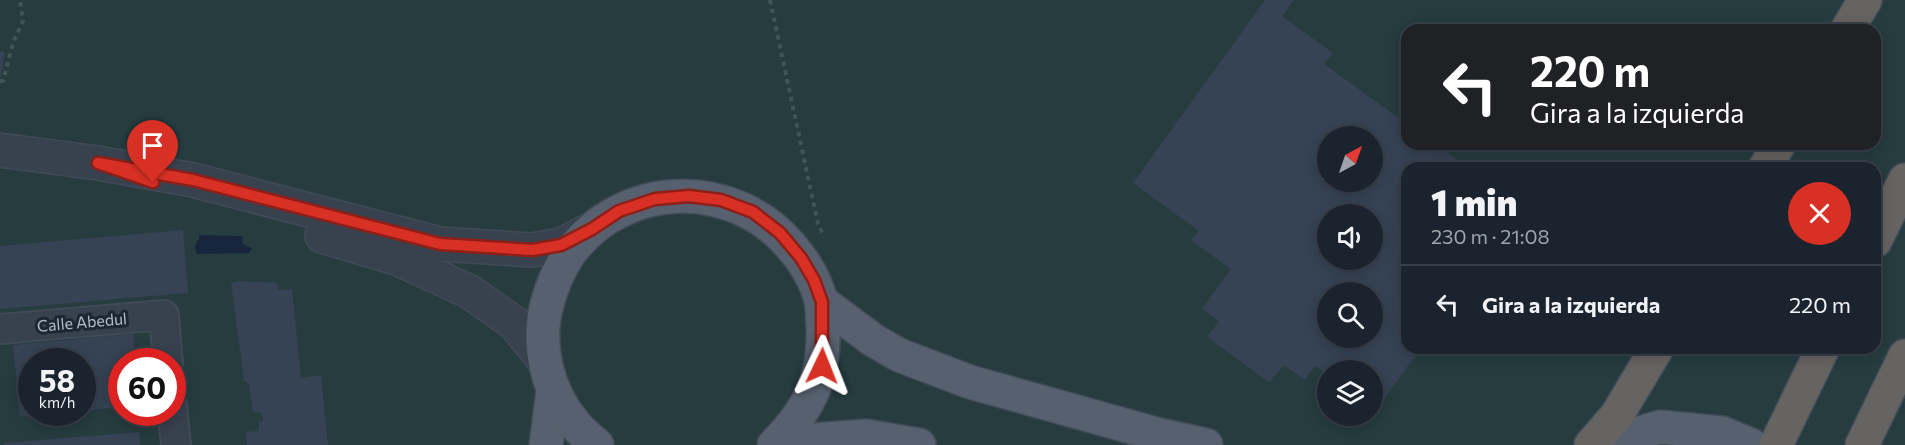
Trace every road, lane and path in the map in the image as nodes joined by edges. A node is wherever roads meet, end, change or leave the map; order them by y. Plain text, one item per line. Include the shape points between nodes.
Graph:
1 (20, 0) edge
2 (770, 0) edge
3 (1865, 0) edge
4 (1851, 24) edge
5 (0, 81) edge
6 (0, 150) edge
7 (98, 163) junction
8 (1905, 180) edge
9 (592, 229) junction
10 (1881, 230) edge
11 (828, 244) dead end
12 (822, 302) junction
13 (0, 329) edge
14 (167, 348) edge
15 (1653, 354) edge
16 (1820, 354) edge
17 (1905, 356) edge
18 (544, 360) junction
19 (553, 392) junction
20 (174, 426) edge
21 (176, 445) edge
22 (546, 445) edge
23 (597, 445) edge
24 (774, 445) edge
25 (792, 445) edge
26 (919, 445) edge
27 (1206, 445) edge
28 (1591, 445) edge
29 (1599, 445) edge
30 (1751, 445) edge
31 (1776, 445) edge
32 (1862, 445) edge

1 - 5 path via 23,21
2 - 11 path via 818,224
3 - 4 highway
6 - 7 street
7 - 9 street via 193,180 440,244 532,250 561,245
7 - 18 street via 396,258 470,292 514,323
8 - 10 highway
9 - 12 main road via 619,211 655,199 689,196 721,200 753,212 780,233 801,258
9 - 18 main road via 569,254 553,283 545,312
12 - 24 main road via 822,366 813,392 791,428
12 - 27 main road via 890,350 970,382
13 - 14 street, Calle Abedul via 164,315
15 - 28 highway via 1617,415
16 - 31 highway
17 - 32 highway
18 - 19 main road
19 - 22 main road
19 - 23 main road via 574,423
20 - 21 street
25 - 26 main road via 866,436
29 - 30 main road via 1660,427 1722,433

